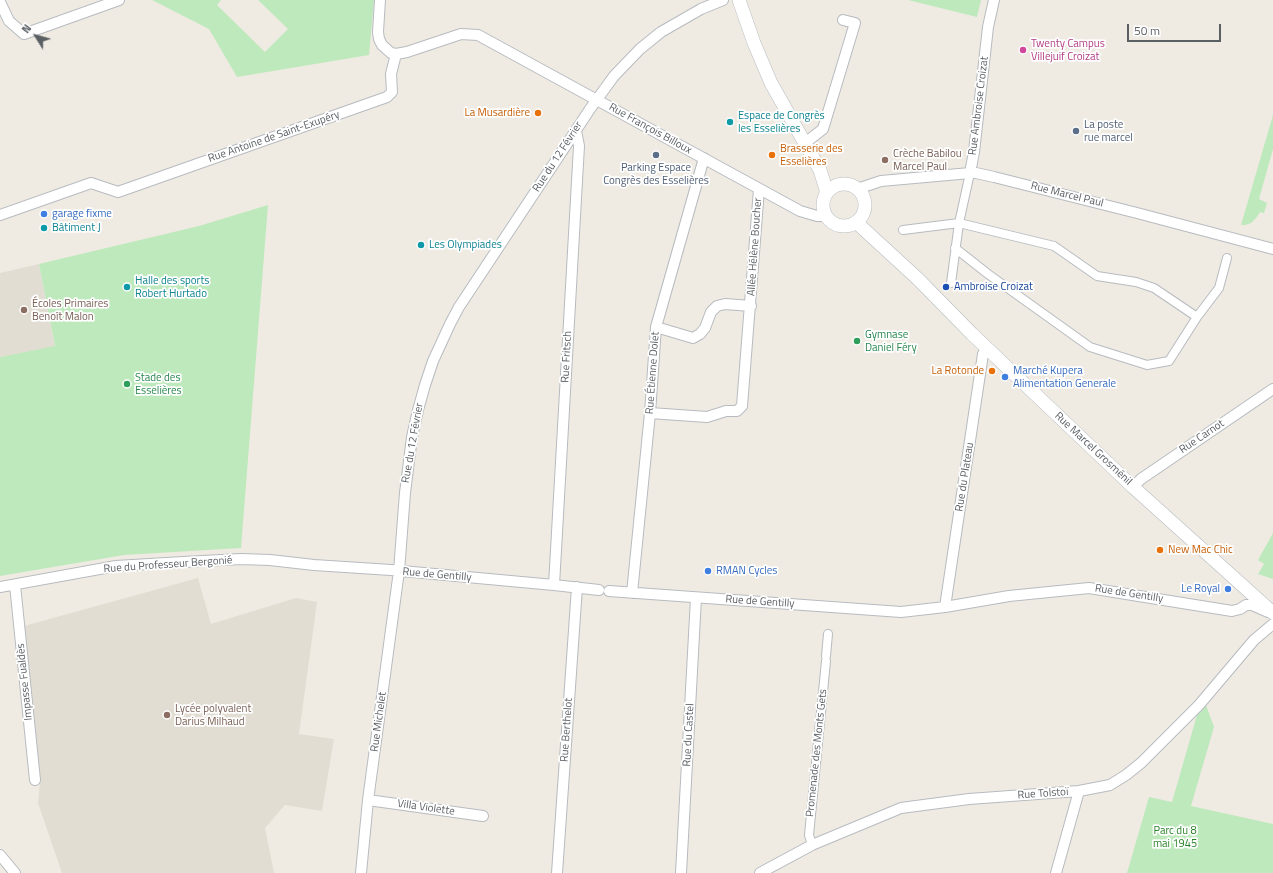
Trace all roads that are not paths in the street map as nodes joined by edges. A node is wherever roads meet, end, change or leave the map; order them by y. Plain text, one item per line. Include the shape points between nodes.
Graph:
1 (119, 0) edge
2 (380, 0) edge
3 (723, 0) edge
4 (739, 0) edge
5 (994, 0) edge
6 (0, 2) edge
7 (843, 20) dead end
8 (396, 54) junction
9 (596, 100) junction
10 (576, 131) junction
11 (805, 143) junction
12 (704, 158) junction
13 (820, 170) junction
14 (970, 173) junction
15 (842, 184) junction
16 (759, 189) junction
17 (857, 189) junction
18 (827, 193) junction
19 (0, 215) edge
20 (825, 216) junction
21 (857, 222) junction
22 (959, 222) junction
23 (903, 230) dead end
24 (955, 248) junction
25 (1273, 249) edge
26 (1227, 258) dead end
27 (951, 283) dead end
28 (751, 306) junction
29 (1197, 317) junction
30 (656, 327) junction
31 (988, 349) junction
32 (1273, 389) edge
33 (650, 412) junction
34 (1133, 487) junction
35 (241, 559) joint
36 (399, 571) junction
37 (14, 585) junction
38 (554, 585) junction
39 (0, 587) edge
40 (577, 587) junction
41 (632, 593) junction
42 (696, 598) junction
43 (945, 607) junction
44 (1273, 614) edge
45 (1273, 624) edge
46 (828, 634) dead end
47 (35, 780) dead end
48 (1079, 791) junction
49 (368, 800) junction
50 (484, 816) dead end
51 (812, 844) junction
52 (0, 855) edge
53 (15, 873) edge
54 (361, 873) edge
55 (557, 873) edge
56 (681, 873) edge
57 (760, 873) edge
58 (1056, 873) edge

1 - 6 street via 24,34 9,21
2 - 8 street via 380,39 382,45
3 - 9 street, Rue du 12 Février via 701,9 661,32 626,62
4 - 11 street via 771,83
5 - 14 street, Rue Ambroise Croizat via 988,27
7 - 11 street via 855,23 823,129
8 - 9 street, Rue François Billoux via 461,34 478,35
8 - 19 street, Rue Antoine de Saint-Exupéry via 391,74 392,92 387,97 118,192 92,183
9 - 10 street, Rue du 12 Février
9 - 12 street, Rue François Billoux
10 - 36 street, Rue du 12 Février via 459,307 433,361 412,437
10 - 38 street, Rue Fritsch via 579,146
11 - 13 street
12 - 16 street, Rue François Billoux
12 - 30 street, Rue Étienne Dolet
13 - 15 street
13 - 18 street
14 - 17 street, Rue Marcel Paul via 881,181
14 - 22 street, Rue Ambroise Croizat
14 - 25 street, Rue Marcel Paul via 1107,205
15 - 17 street
15 - 18 street
16 - 20 street, Rue François Billoux via 800,211
16 - 28 street, Allée Hélène Boucher
17 - 21 street via 863,196 865,206
18 - 20 street via 822,203
20 - 21 street via 830,222 843,227
21 - 31 street, Rue Marcel Grosménil
22 - 23 street
22 - 24 street, Rue Ambroise Croizat
22 - 29 street via 1054,246 1097,276 1136,282 1154,288
24 - 27 street, Rue Ambroise Croizat
24 - 29 street via 1090,347 1147,365 1169,361
26 - 29 street via 1219,288
28 - 30 street, Allée Hélène Boucher via 717,306 711,312 705,328 693,338
28 - 33 street, Allée Hélène Boucher via 743,402 740,409 706,417
30 - 33 street, Rue Étienne Dolet
31 - 34 street, Rue Marcel Grosménil
31 - 43 street, Rue du Plateau via 983,354
32 - 34 street, Rue Carnot
33 - 41 street, Rue Étienne Dolet
34 - 44 street, Rue Marcel Grosménil
35 - 36 street, Rue de Gentilly
35 - 37 street, Rue du Professeur Bergonié via 116,566
36 - 38 street, Rue de Gentilly
36 - 49 street, Rue Michelet
37 - 39 street, Rue du Professeur Bergonié
37 - 47 street, Impasse Fualdès
38 - 40 street, Rue de Gentilly
40 - 41 street, Rue de Gentilly
40 - 55 street, Rue Berthelot
41 - 42 street, Rue de Gentilly
42 - 43 street, Rue de Gentilly via 901,612
42 - 56 street, Rue du Castel
43 - 44 street, Rue de Gentilly via 1009,596 1089,588 1232,610 1252,605
45 - 48 street, Rue Tolstoï via 1254,640 1199,705 1141,763 1110,785
46 - 51 street, Promenade des Monts Gets via 809,835
48 - 51 street, Rue Tolstoï via 969,799 901,808
48 - 58 street
49 - 50 street, Villa Violette
49 - 54 street, Rue Michelet
51 - 57 street, Rue Tolstoï
52 - 53 street

